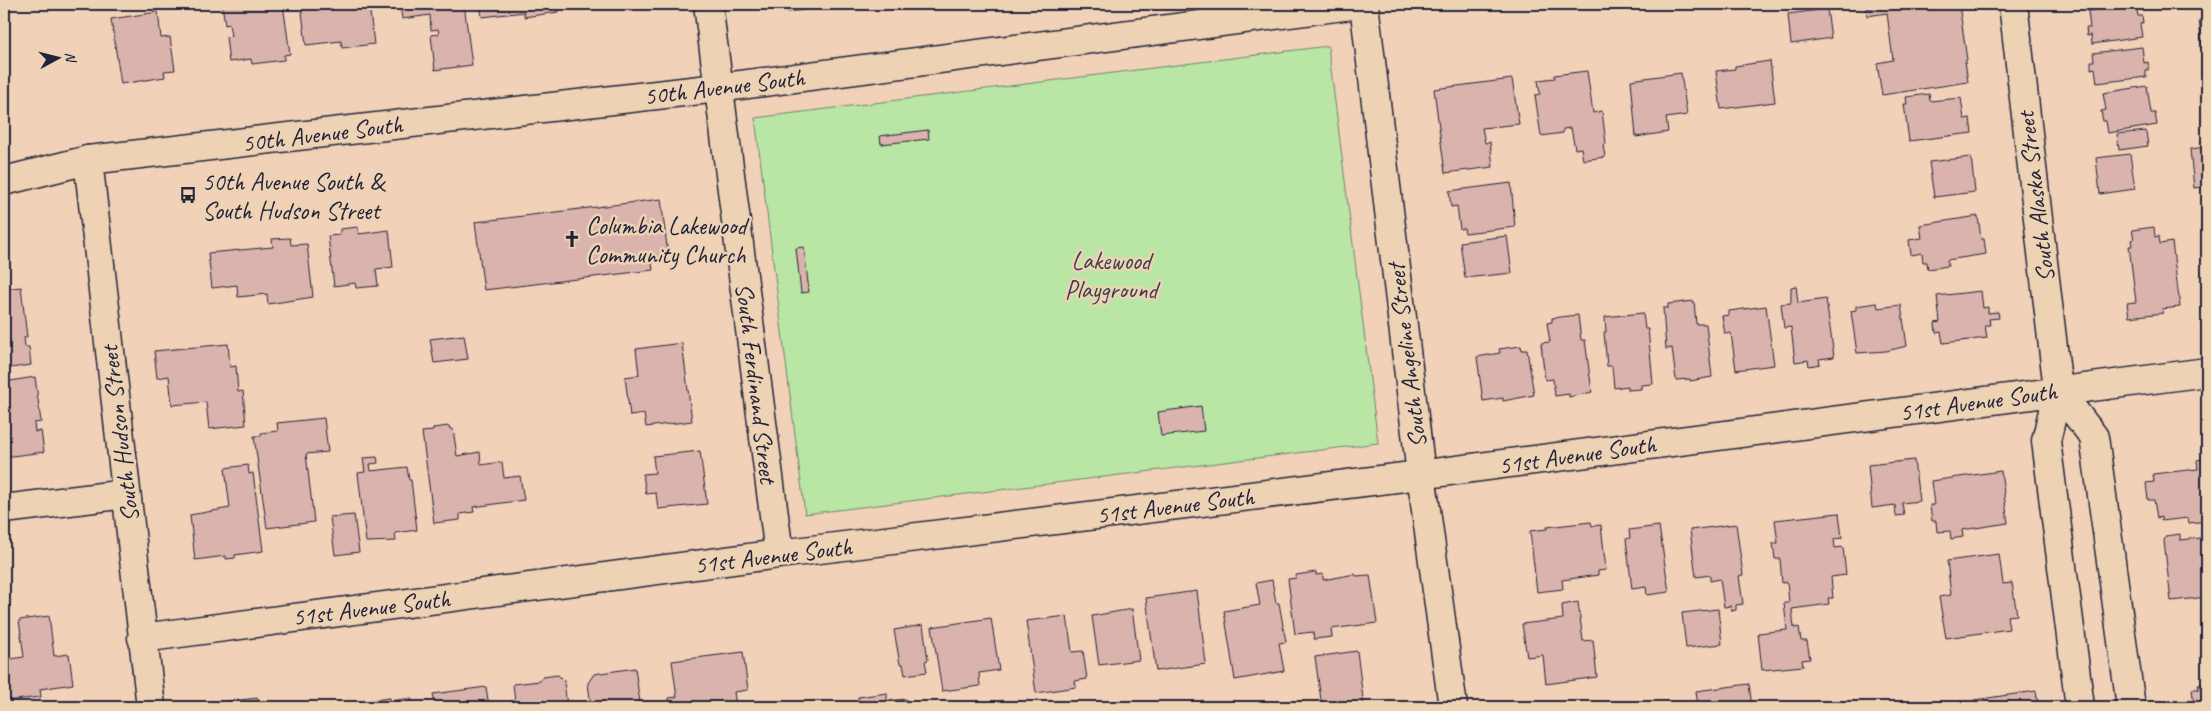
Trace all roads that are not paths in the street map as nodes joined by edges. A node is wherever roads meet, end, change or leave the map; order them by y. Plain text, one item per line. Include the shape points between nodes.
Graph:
1 (708, 4) edge
2 (1359, 4) edge
3 (1364, 4) edge
4 (2013, 4) edge
5 (718, 88) junction
6 (88, 160) junction
7 (4, 180) edge
8 (2207, 372) edge
9 (2058, 390) junction
10 (1421, 474) junction
11 (126, 494) junction
12 (4, 509) edge
13 (779, 554) junction
14 (142, 638) junction
15 (151, 707) edge
16 (1453, 707) edge
17 (2080, 707) edge
18 (2131, 707) edge

1 - 5 street, South Ferdinand Street
2 - 5 street, 50th Avenue South
3 - 10 street, South Angeline Street
4 - 9 street, South Alaska Street
5 - 6 street, 50th Avenue South
5 - 13 street, South Ferdinand Street
6 - 7 street, 50th Avenue South
6 - 11 street, South Hudson Street
8 - 9 street, 51st Avenue South
9 - 10 street, 51st Avenue South
9 - 17 street, South Alaska Street via 2046,441
9 - 18 street via 2094,437
10 - 13 street, 51st Avenue South
10 - 16 street, South Angeline Street
11 - 12 street
11 - 14 street, South Hudson Street
13 - 14 street, 51st Avenue South
14 - 15 street, South Hudson Street

